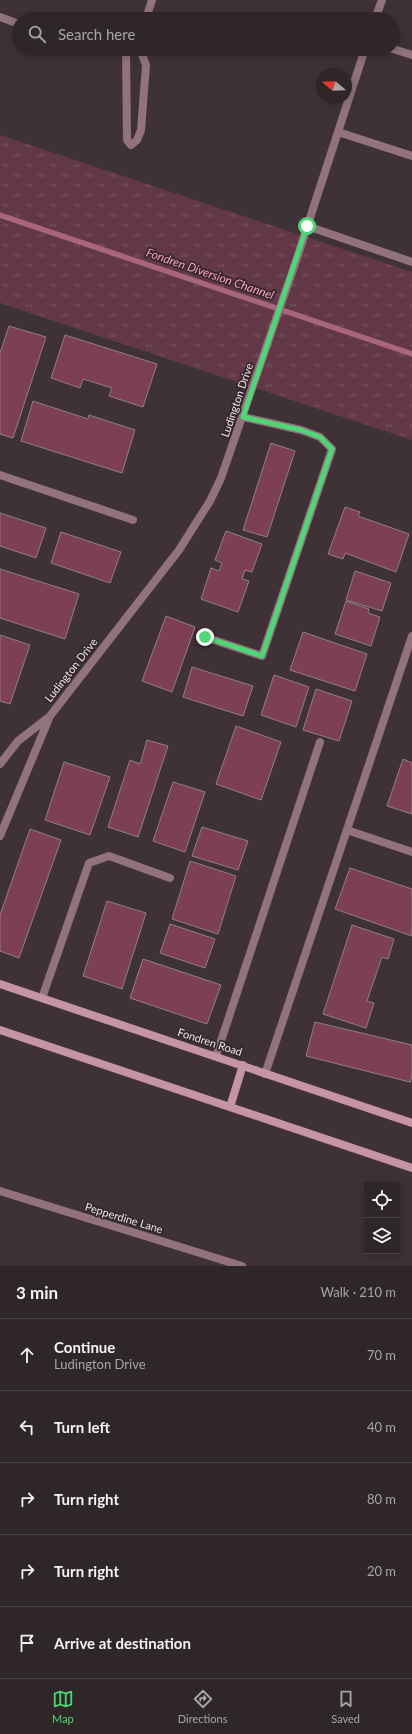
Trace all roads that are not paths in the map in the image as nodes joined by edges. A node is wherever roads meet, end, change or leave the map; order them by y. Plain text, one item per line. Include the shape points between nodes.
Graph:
1 (152, 0) edge
2 (382, 0) edge
3 (148, 12) edge
4 (378, 12) edge
5 (0, 17) edge
6 (12, 21) edge
7 (400, 51) edge
8 (412, 55) edge
9 (126, 56) edge
10 (143, 56) edge
11 (363, 56) edge
12 (338, 132) junction
13 (412, 156) edge
14 (307, 226) junction
15 (412, 262) edge
16 (243, 417) junction
17 (0, 475) edge
18 (133, 520) dead end
19 (412, 636) edge
20 (205, 637) dead end
21 (50, 716) junction
22 (320, 742) dead end
23 (0, 764) edge
24 (347, 830) junction
25 (0, 836) edge
26 (412, 852) edge
27 (170, 878) dead end
28 (0, 984) edge
29 (42, 998) junction
30 (0, 1030) edge
31 (216, 1056) junction
32 (243, 1065) junction
33 (266, 1074) junction
34 (230, 1107) junction
35 (412, 1123) edge
36 (412, 1168) edge
37 (0, 1191) edge
38 (242, 1266) edge

1 - 3 street
2 - 4 street
5 - 6 street
7 - 8 street
9 - 10 street via 126,140 131,145 142,130 146,65
11 - 12 street, Ludington Drive
12 - 13 street
12 - 14 street, Ludington Drive
14 - 15 street
14 - 16 street, Ludington Drive
16 - 20 street via 301,430 320,437 332,449 262,656
16 - 21 street, Ludington Drive via 221,478 196,524 179,550
17 - 18 street
19 - 24 street
21 - 23 street, Ludington Drive via 18,741
21 - 25 street, Ludington Drive
22 - 31 street
24 - 26 street
24 - 33 street
27 - 29 street via 109,856 89,863
28 - 29 main road, Fondren Road
29 - 31 main road, Fondren Road
30 - 34 main road
31 - 32 main road, Fondren Road
32 - 33 main road, Fondren Road
32 - 34 main road
33 - 35 main road, Fondren Road
34 - 36 main road
37 - 38 street, Pepperdine Lane

